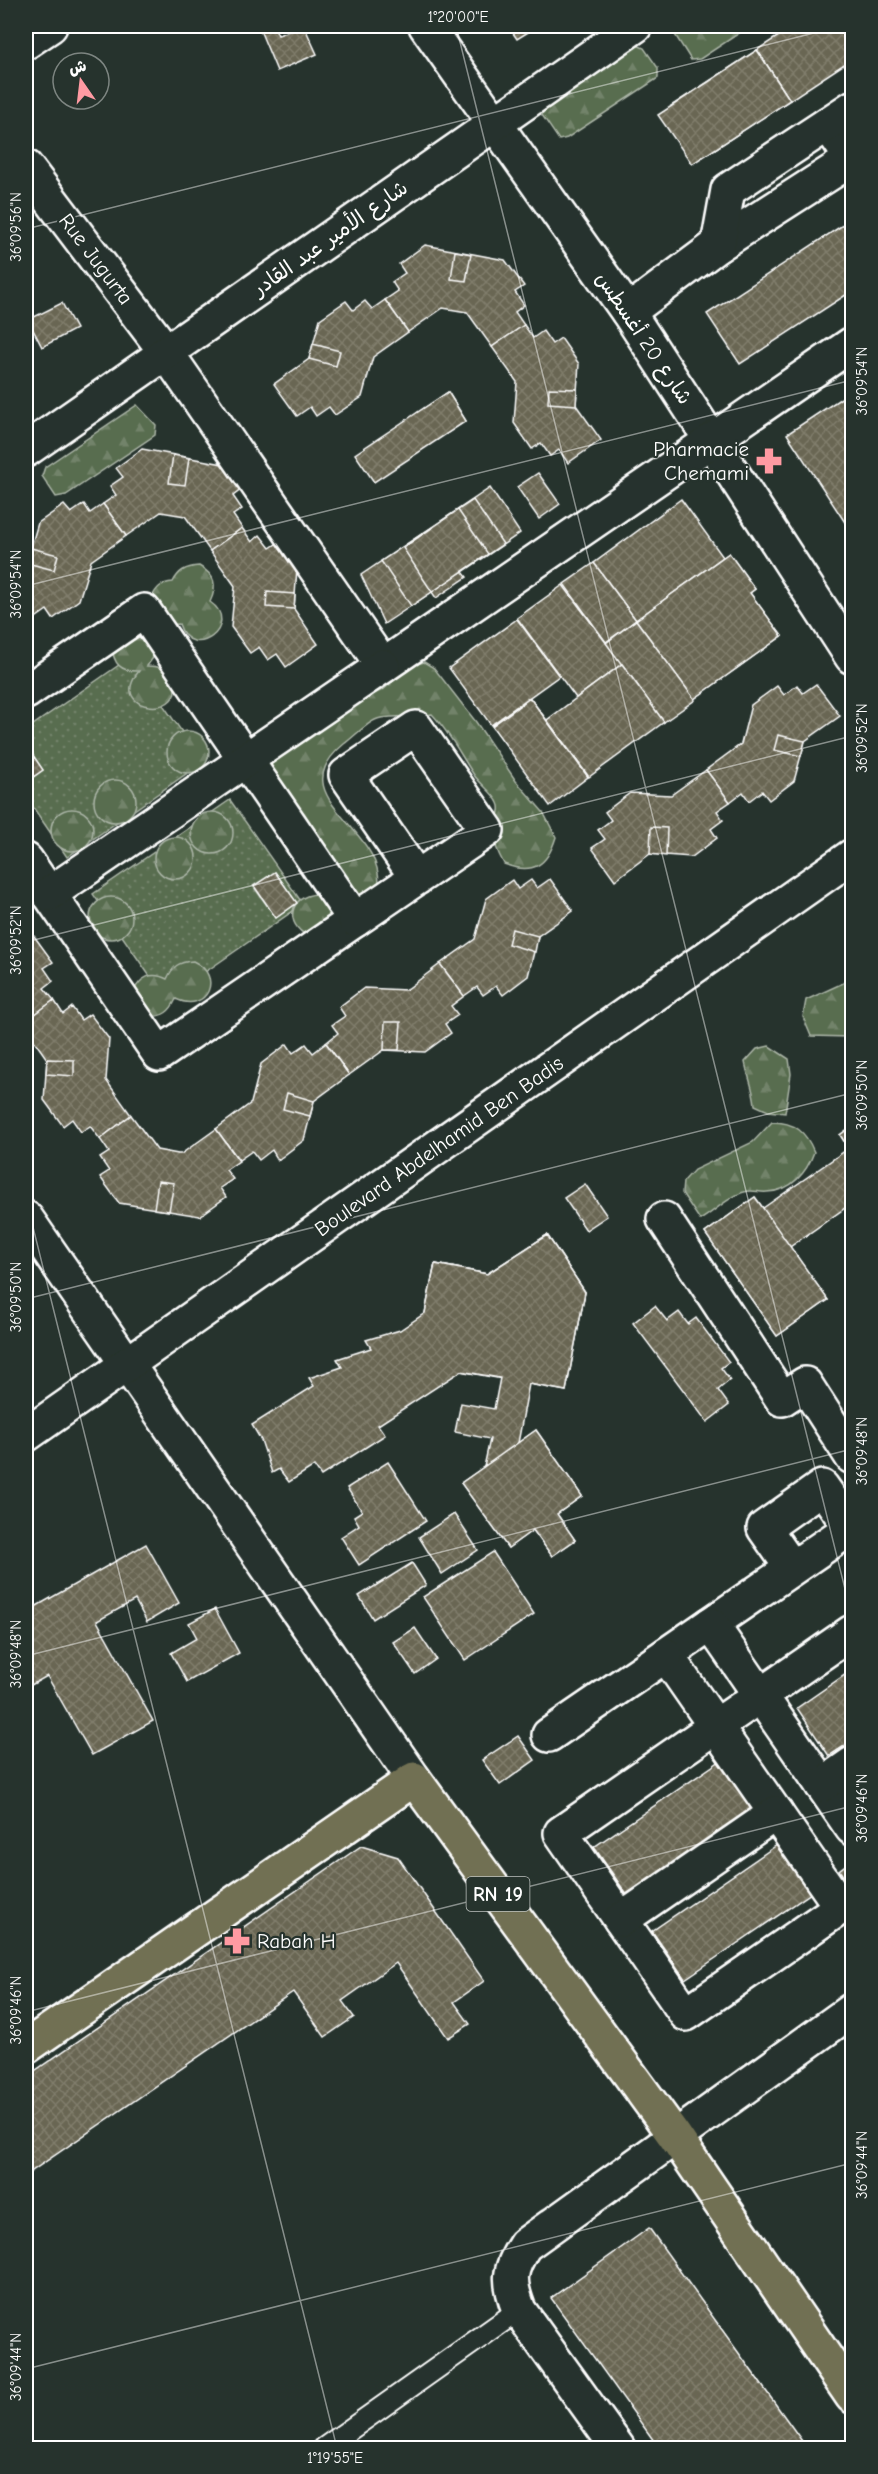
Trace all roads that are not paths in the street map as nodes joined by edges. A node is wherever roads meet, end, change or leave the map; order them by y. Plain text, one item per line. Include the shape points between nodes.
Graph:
1 (50, 26) edge
2 (426, 26) edge
3 (635, 26) edge
4 (26, 42) edge
5 (840, 116) edge
6 (495, 123) junction
7 (26, 167) edge
8 (628, 312) junction
9 (852, 344) edge
10 (166, 352) junction
11 (713, 439) junction
12 (26, 450) edge
13 (852, 657) edge
14 (383, 666) junction
15 (26, 692) edge
16 (245, 759) junction
17 (852, 856) edge
18 (26, 860) edge
19 (417, 878) junction
20 (49, 894) junction
21 (356, 920) junction
22 (26, 1218) edge
23 (664, 1219) dead end
24 (127, 1364) junction
25 (26, 1435) edge
26 (852, 1457) edge
27 (792, 1568) dead end
28 (711, 1624) junction
29 (852, 1632) edge
30 (666, 1655) junction
31 (761, 1695) junction
32 (716, 1726) junction
33 (549, 1735) dead end
34 (852, 1764) edge
35 (414, 1779) junction
36 (822, 1785) junction
37 (776, 1813) junction
38 (852, 1828) edge
39 (847, 1908) edge
40 (621, 1920) junction
41 (852, 2010) edge
42 (26, 2047) edge
43 (674, 2135) junction
44 (519, 2310) junction
45 (852, 2396) edge
46 (324, 2448) edge
47 (618, 2448) edge

1 - 4 street
2 - 6 street, شارع 20 أغسطس
3 - 6 street, شارع الأمير عبد القادر
5 - 8 street via 852,159 718,245
6 - 8 street, شارع 20 أغسطس
6 - 10 street, شارع الأمير عبد القادر
7 - 10 street, Rue Jugurta
8 - 11 street, شارع 20 أغسطس
9 - 11 street
10 - 12 street, شارع الأمير عبد القادر
10 - 14 street, Rue Jugurta
11 - 13 street, شارع 20 أغسطس
11 - 14 street
14 - 16 street
15 - 16 street via 144,611
16 - 20 street
16 - 21 street
17 - 24 street, Boulevard Abdelhamid Ben Badis
18 - 20 street
19 - 19 street via 487,830 416,728 346,775
19 - 21 street
20 - 21 street via 159,1054
22 - 24 street
23 - 26 street via 782,1399 805,1384
24 - 25 street, Boulevard Abdelhamid Ben Badis
24 - 35 street
27 - 28 street
28 - 30 street
28 - 31 street
29 - 31 street
30 - 32 street
30 - 33 street
31 - 32 street
31 - 36 street
32 - 37 street
32 - 40 street via 561,1833
34 - 36 street
35 - 42 main road
35 - 43 main road, RN 19
36 - 38 street
37 - 39 street
37 - 40 street
39 - 40 street via 686,2014
41 - 43 street
43 - 44 street via 525,2245 512,2265 511,2288
43 - 45 main road, RN 19
44 - 46 lane
44 - 47 street

